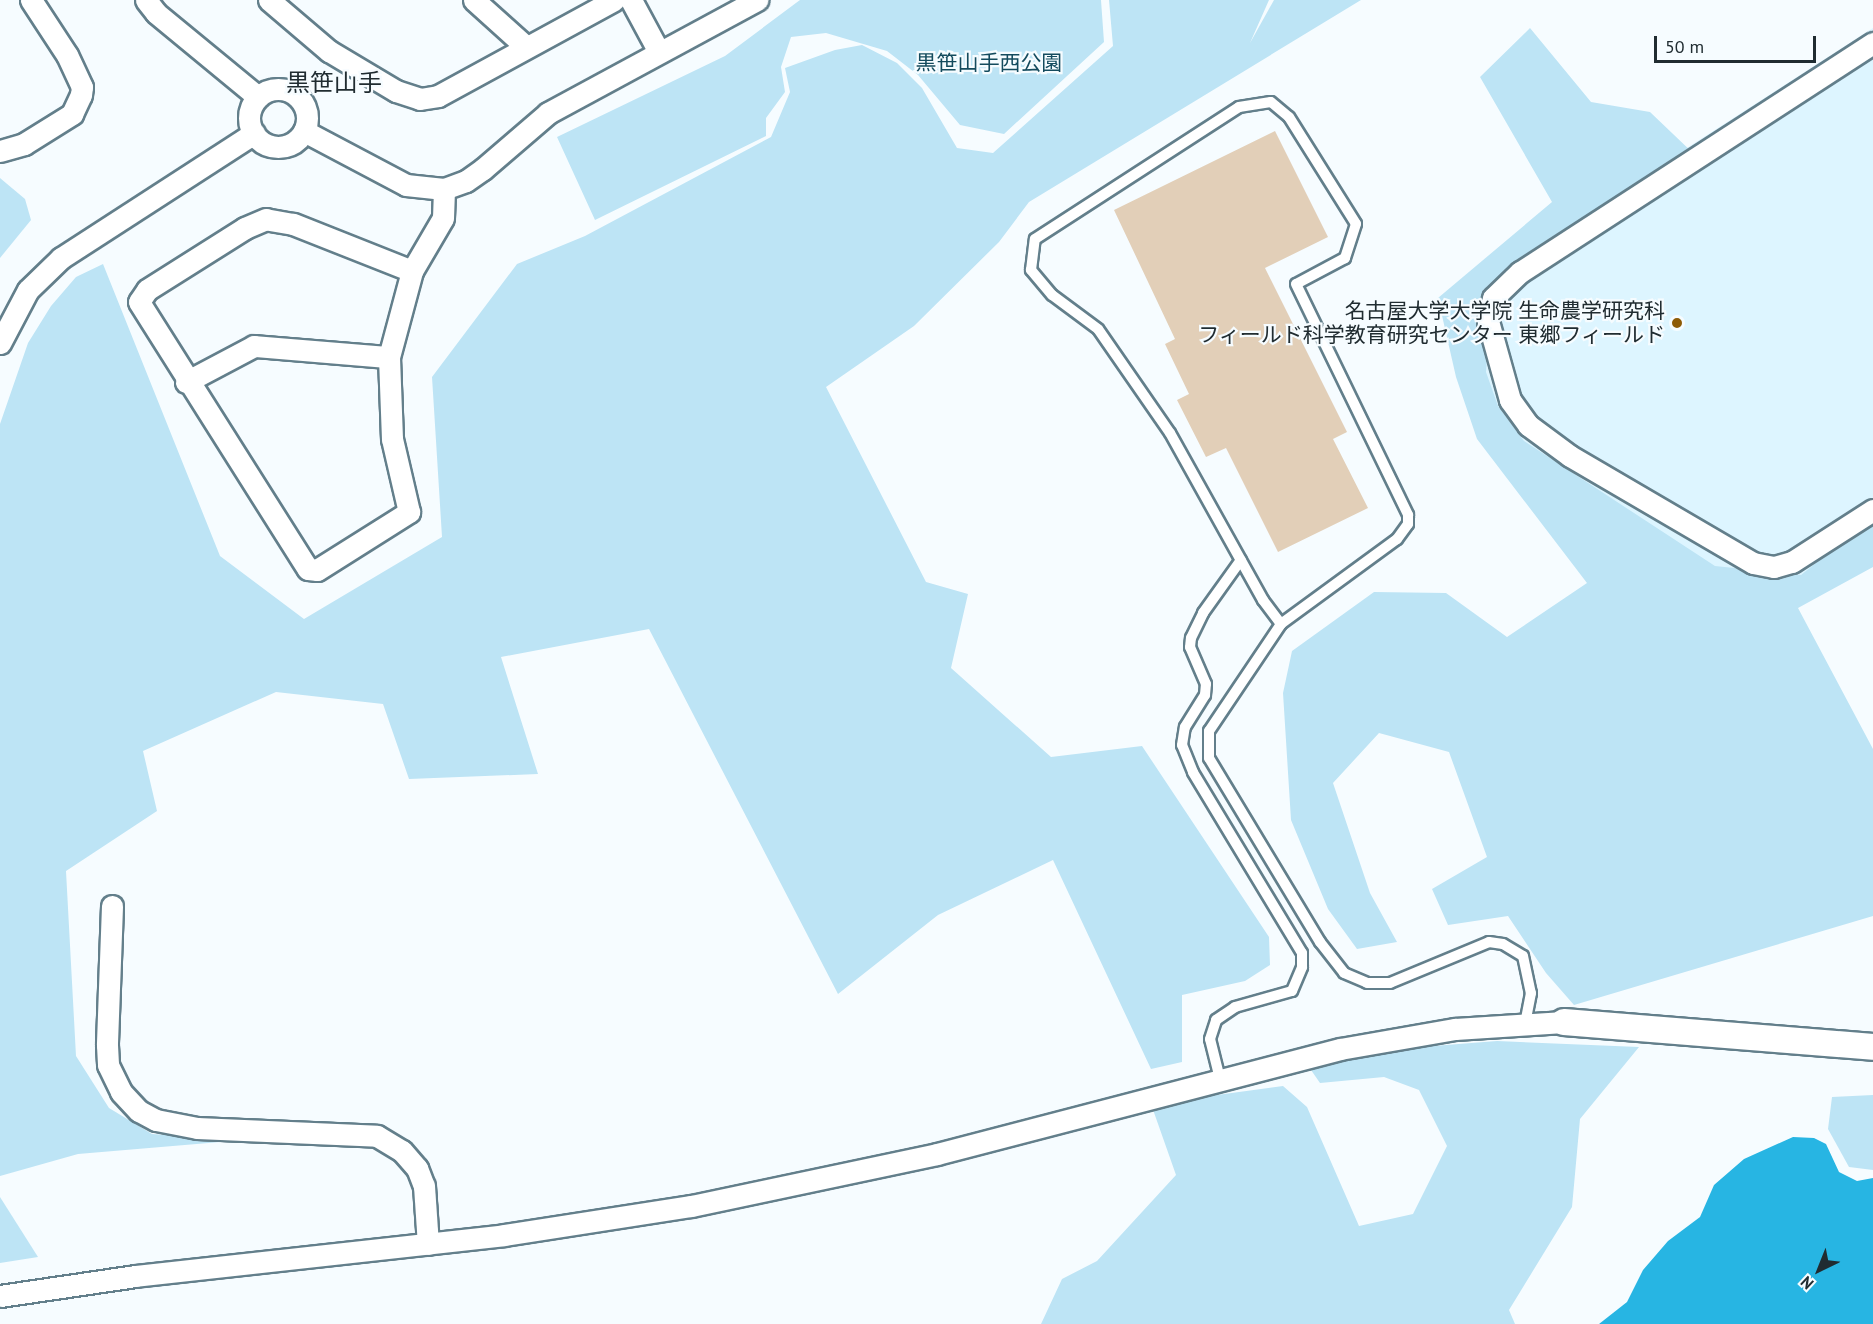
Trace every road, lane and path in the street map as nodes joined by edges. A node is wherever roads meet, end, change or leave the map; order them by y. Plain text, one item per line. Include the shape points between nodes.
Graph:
1 (31, 0) edge
2 (146, 0) edge
3 (269, 0) edge
4 (474, 0) edge
5 (614, 0) edge
6 (631, 0) edge
7 (757, 0) edge
8 (1873, 43) edge
9 (525, 46) junction
10 (659, 52) junction
11 (258, 97) junction
12 (304, 131) junction
13 (254, 133) junction
14 (0, 151) edge
15 (444, 189) junction
16 (412, 271) junction
17 (0, 343) edge
18 (389, 357) junction
19 (186, 382) junction
20 (1873, 510) edge
21 (1241, 560) junction
22 (1281, 624) junction
23 (112, 906) dead end
24 (1564, 1022) joint
25 (1525, 1024) junction
26 (1873, 1047) edge
27 (1220, 1079) junction
28 (428, 1244) junction
29 (0, 1296) edge

1 - 14 street via 67,55 82,87 81,96 72,114 24,144
2 - 11 street
3 - 9 street via 330,51 412,98 438,96
4 - 9 street
5 - 9 street
6 - 10 street
7 - 10 street
8 - 20 street via 1709,153 1520,272 1493,298 1488,321 1510,400 1528,425 1570,456 1754,563 1774,567 1792,562
10 - 15 street via 548,113 483,169
11 - 12 street via 273,89 298,97 307,114
11 - 13 street via 250,114
12 - 13 street via 296,141 277,147
12 - 15 street via 406,185
13 - 17 street via 60,258 28,290
15 - 16 street via 443,218
16 - 18 street
16 - 19 street via 294,224 275,219 255,222 141,297 139,306
18 - 19 street via 254,346
18 - 19 street via 392,439 409,512 313,571 304,568
21 - 22 lane
21 - 22 lane via 1170,433 1098,329 1052,295 1031,270 1035,239 1239,107 1271,102 1289,117 1356,224 1345,258 1296,284 1408,515 1397,539
21 - 27 lane via 1203,613 1191,638 1190,647 1206,684 1205,695 1185,727 1182,745 1193,771 1302,953 1302,968 1292,992 1235,1007 1216,1020 1210,1039
22 - 25 lane via 1209,731 1207,746 1213,769 1325,949 1344,973 1368,983 1390,983 1489,942 1503,944 1523,956 1531,993
23 - 28 street via 107,1045 108,1065 121,1092 139,1111 156,1120 197,1128 377,1136 402,1150 417,1168 424,1186
24 - 25 street
24 - 26 street
25 - 27 street via 1455,1029 1340,1049
27 - 28 street via 836,1178 657,1212
28 - 29 street via 135,1276

